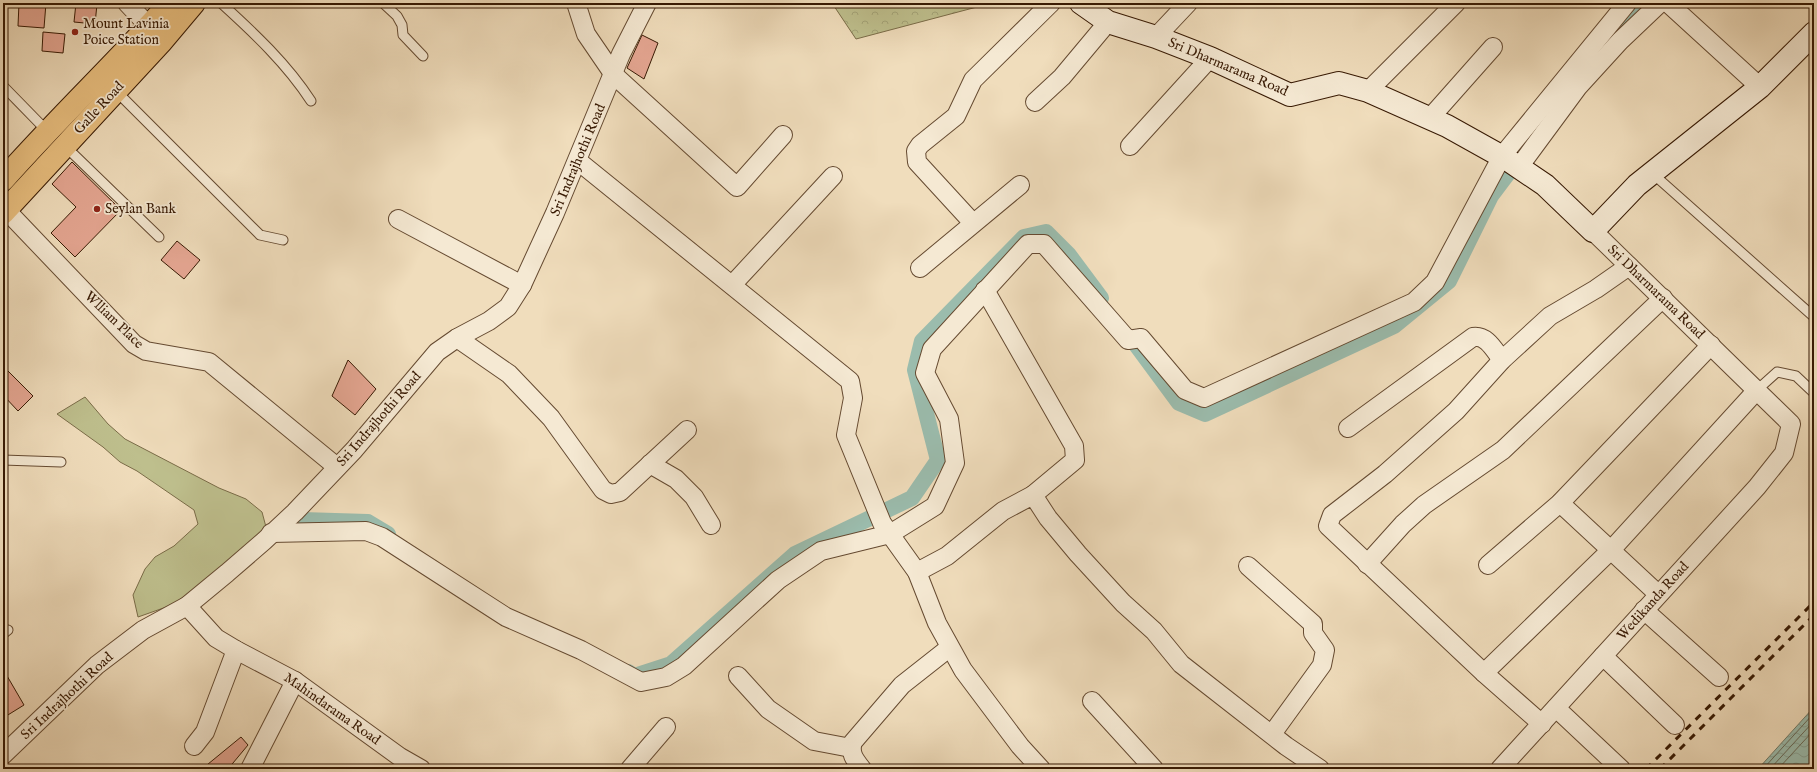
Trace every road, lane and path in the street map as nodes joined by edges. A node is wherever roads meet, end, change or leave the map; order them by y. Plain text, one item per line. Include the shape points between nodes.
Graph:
1 (127, 3) edge
2 (170, 3) edge
3 (194, 3) edge
4 (221, 3) edge
5 (383, 3) edge
6 (576, 3) edge
7 (647, 3) edge
8 (1051, 3) edge
9 (1081, 3) edge
10 (1188, 3) edge
11 (1456, 3) edge
12 (1627, 3) edge
13 (1660, 3) edge
14 (1668, 3) edge
15 (1108, 22) junction
16 (1814, 33) edge
17 (155, 34) junction
18 (1156, 37) junction
19 (1493, 47) dead end
20 (423, 56) dead end
21 (1210, 58) junction
22 (614, 75) junction
23 (3, 86) edge
24 (1760, 87) junction
25 (116, 90) junction
26 (1368, 91) junction
27 (311, 101) dead end
28 (1035, 102) dead end
29 (1430, 118) junction
30 (47, 131) junction
31 (783, 135) dead end
32 (64, 145) junction
33 (1130, 146) dead end
34 (578, 160) junction
35 (1512, 162) junction
36 (1652, 173) junction
37 (833, 176) dead end
38 (3, 180) edge
39 (1020, 185) dead end
40 (5, 211) edge
41 (398, 219) dead end
42 (973, 224) junction
43 (1593, 231) junction
44 (159, 237) dead end
45 (283, 240) dead end
46 (1629, 266) junction
47 (920, 268) dead end
48 (522, 285) junction
49 (732, 285) junction
50 (985, 290) junction
51 (1663, 298) junction
52 (1814, 317) edge
53 (457, 338) junction
54 (1711, 345) junction
55 (1502, 360) junction
56 (1757, 390) junction
57 (1814, 393) edge
58 (1791, 424) joint
59 (1348, 428) dead end
60 (687, 430) dead end
61 (3, 460) edge
62 (61, 462) dead end
63 (650, 464) junction
64 (337, 467) junction
65 (1033, 495) junction
66 (1560, 503) junction
67 (711, 525) dead end
68 (886, 528) junction
69 (271, 534) junction
70 (1612, 549) junction
71 (1367, 564) junction
72 (1488, 565) dead end
73 (1248, 566) dead end
74 (917, 572) junction
75 (1658, 594) junction
76 (187, 606) junction
77 (1644, 610) junction
78 (949, 648) junction
79 (236, 650) junction
80 (1603, 656) junction
81 (1484, 673) junction
82 (738, 676) dead end
83 (1719, 677) dead end
84 (295, 681) junction
85 (1092, 701) dead end
86 (1556, 708) junction
87 (1542, 724) junction
88 (1675, 726) dead end
89 (666, 727) dead end
90 (1272, 734) junction
91 (194, 746) dead end
92 (850, 748) junction
93 (3, 755) edge
94 (397, 763) edge
95 (250, 769) edge
96 (421, 769) edge
97 (630, 769) edge
98 (862, 769) edge
99 (1042, 769) edge
100 (1154, 769) edge
101 (1320, 769) edge
102 (1500, 769) edge
103 (1621, 769) edge

1 - 17 street
2 - 17 highway, Galle Road
3 - 17 highway, Galle Road
4 - 27 lane via 298,81
5 - 20 lane via 397,16 402,25 403,35
6 - 22 street via 586,34
7 - 22 street, Sri Indrajhothi Road
8 - 42 street via 973,80 956,116 916,151 917,162
9 - 15 street, Sri Dharmarama Road
10 - 18 street
11 - 26 street
12 - 35 street
13 - 35 street via 1620,41
14 - 24 street
15 - 18 street, Sri Dharmarama Road
15 - 28 street via 1062,77
16 - 24 street
17 - 25 highway, Galle Road
17 - 30 highway, Galle Road
18 - 21 street, Sri Dharmarama Road
19 - 29 street
21 - 26 street, Sri Dharmarama Road via 1290,95 1339,83
21 - 33 street
22 - 31 street via 737,187
22 - 34 street, Sri Indrajhothi Road
23 - 30 lane
24 - 36 street
25 - 32 highway, Galle Road
25 - 45 lane via 260,235
26 - 29 street, Sri Dharmarama Road
29 - 35 street, Sri Dharmarama Road
30 - 38 highway, Galle Road
32 - 40 highway, Galle Road
32 - 44 lane
34 - 48 street, Sri Indrajhothi Road
34 - 49 street
35 - 43 street, Sri Dharmarama Road via 1545,185
35 - 50 street via 1435,282 1414,302 1204,398 1185,390 1044,244 1028,244
36 - 43 street
36 - 52 lane
37 - 49 street
39 - 42 street
40 - 64 street, Wlliam Place via 134,344 146,351 209,362
41 - 48 street
42 - 47 street
43 - 46 street, Sri Dharmarama Road
46 - 51 street, Sri Dharmarama Road
46 - 55 street via 1550,316
48 - 53 street, Sri Indrajhothi Road via 508,307 489,321
49 - 68 street via 850,381 853,398 846,435 873,505
50 - 65 street via 1074,446 1075,460
50 - 68 street via 932,349 925,373 949,419 955,463 935,506
51 - 54 street, Sri Dharmarama Road
51 - 71 street via 1503,450 1424,505
53 - 63 street via 515,380 551,418 603,490 611,494 620,492
53 - 64 street, Sri Indrajhothi Road via 437,352
54 - 56 street, Sri Dharmarama Road
54 - 66 street
55 - 59 street via 1486,340 1479,336 1473,337
55 - 71 street via 1456,412 1385,474 1332,515 1328,526
56 - 57 lane via 1777,372 1796,376
56 - 58 street, Sri Dharmarama Road
56 - 70 street
58 - 75 street, Wedikanda Road via 1784,453 1757,487
60 - 63 street
61 - 62 lane
63 - 67 street via 676,479 694,497
64 - 69 street, Sri Indrajhothi Road
65 - 74 street via 1003,511 947,556
65 - 90 street via 1048,518 1078,554 1123,603 1154,631 1181,664
66 - 70 street
66 - 72 street
68 - 69 street via 821,551 778,580 684,666 666,677 641,682 581,650 506,617 382,537 366,531
68 - 74 street
69 - 76 street, Sri Indrajhothi Road
70 - 75 street
70 - 81 street
71 - 81 street
73 - 90 street via 1313,624 1313,633 1325,650 1322,665
74 - 78 street via 936,623
75 - 77 street, Wedikanda Road
76 - 79 street, Mahindarama Road via 216,638
76 - 93 street, Sri Indrajhothi Road via 143,630 97,664
77 - 80 street, Wedikanda Road
77 - 83 street
78 - 92 street via 902,685
78 - 99 street via 1015,740
79 - 84 street, Mahindarama Road
79 - 91 street via 204,732
80 - 86 street, Wedikanda Road
80 - 88 street
81 - 87 street
82 - 92 street via 768,709 814,741
84 - 94 street, Mahindarama Road
84 - 95 street
85 - 100 street
86 - 87 street, Wedikanda Road
86 - 103 street
87 - 102 street, Wedikanda Road
89 - 97 street
90 - 101 street
92 - 98 street
94 - 96 street, Mahindarama Road

